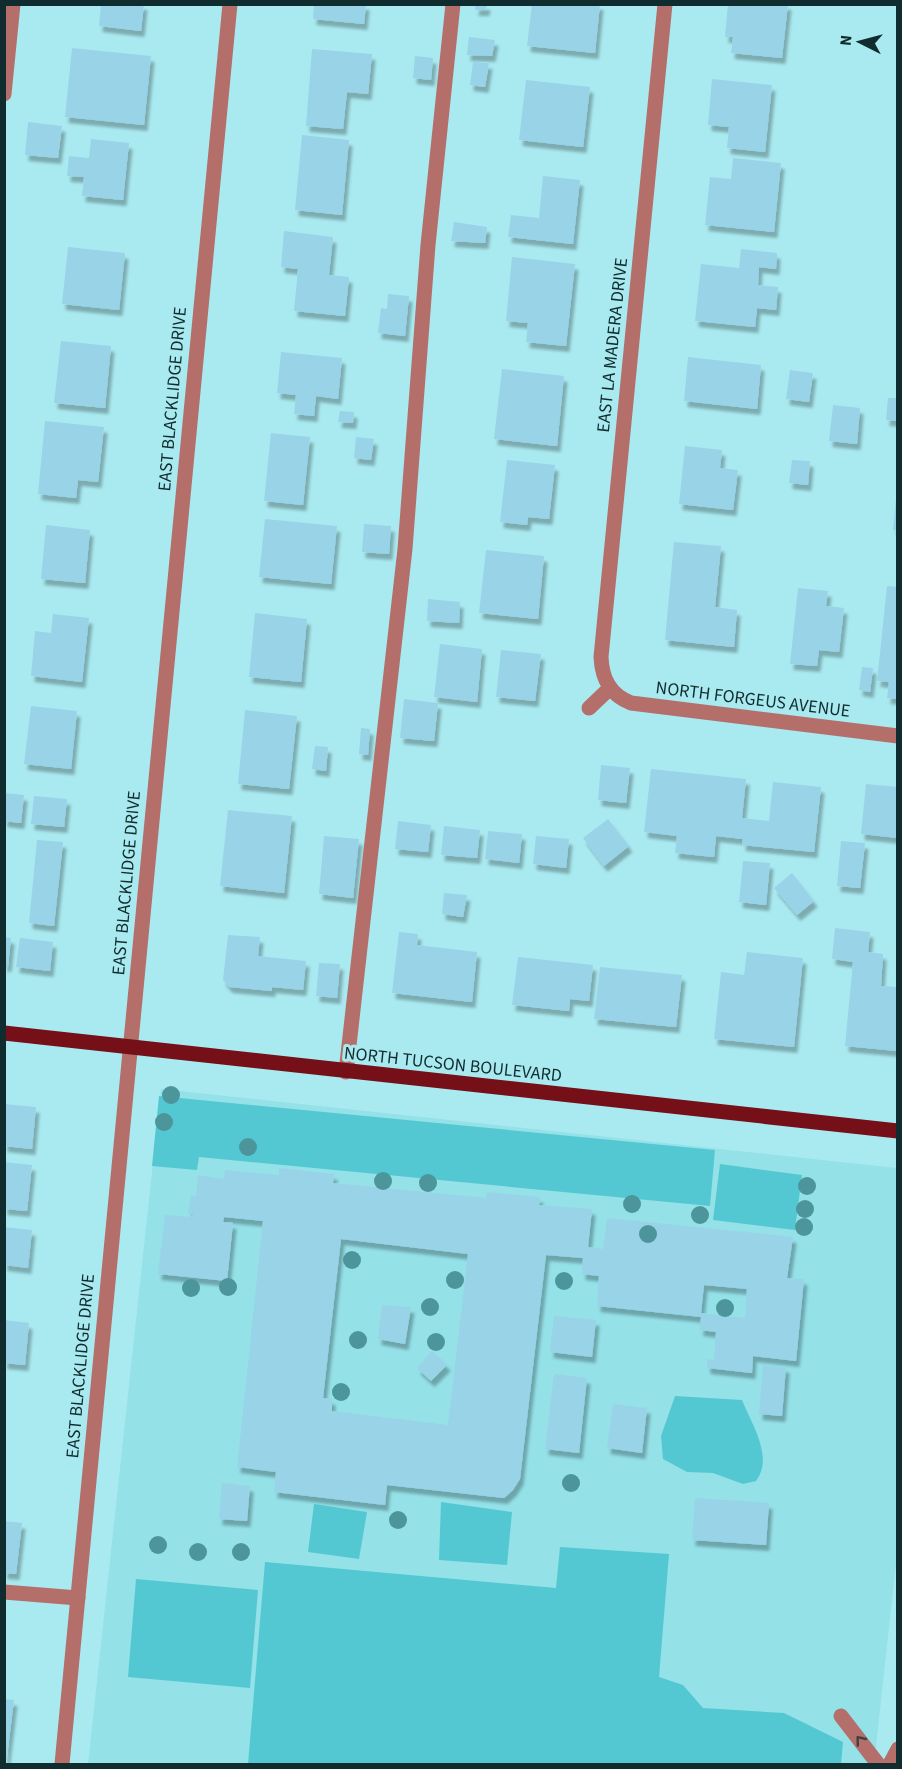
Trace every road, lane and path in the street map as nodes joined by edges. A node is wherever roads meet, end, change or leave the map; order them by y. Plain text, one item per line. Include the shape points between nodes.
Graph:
1 (13, 4) edge
2 (230, 4) edge
3 (453, 4) edge
4 (665, 4) edge
5 (4, 94) edge
6 (609, 688) junction
7 (589, 708) dead end
8 (897, 736) edge
9 (4, 1033) edge
10 (129, 1049) junction
11 (346, 1072) junction
12 (897, 1131) edge
13 (4, 1592) edge
14 (78, 1598) junction
15 (841, 1716) dead end
16 (897, 1749) edge
17 (62, 1764) edge
18 (878, 1764) edge
19 (890, 1764) edge

1 - 5 street
2 - 10 street, EAST BLACKLIDGE DRIVE
3 - 11 street via 428,245 405,549
4 - 6 street, EAST LA MADERA DRIVE via 600,657
6 - 7 street
6 - 8 street, NORTH FORGEUS AVENUE via 620,699 631,702
9 - 10 main road, NORTH TUCSON BOULEVARD
10 - 11 main road, NORTH TUCSON BOULEVARD
10 - 14 street, EAST BLACKLIDGE DRIVE
11 - 12 main road, NORTH TUCSON BOULEVARD
13 - 14 street
14 - 17 street, EAST BLACKLIDGE DRIVE
18 -> 15 street
16 - 19 street

